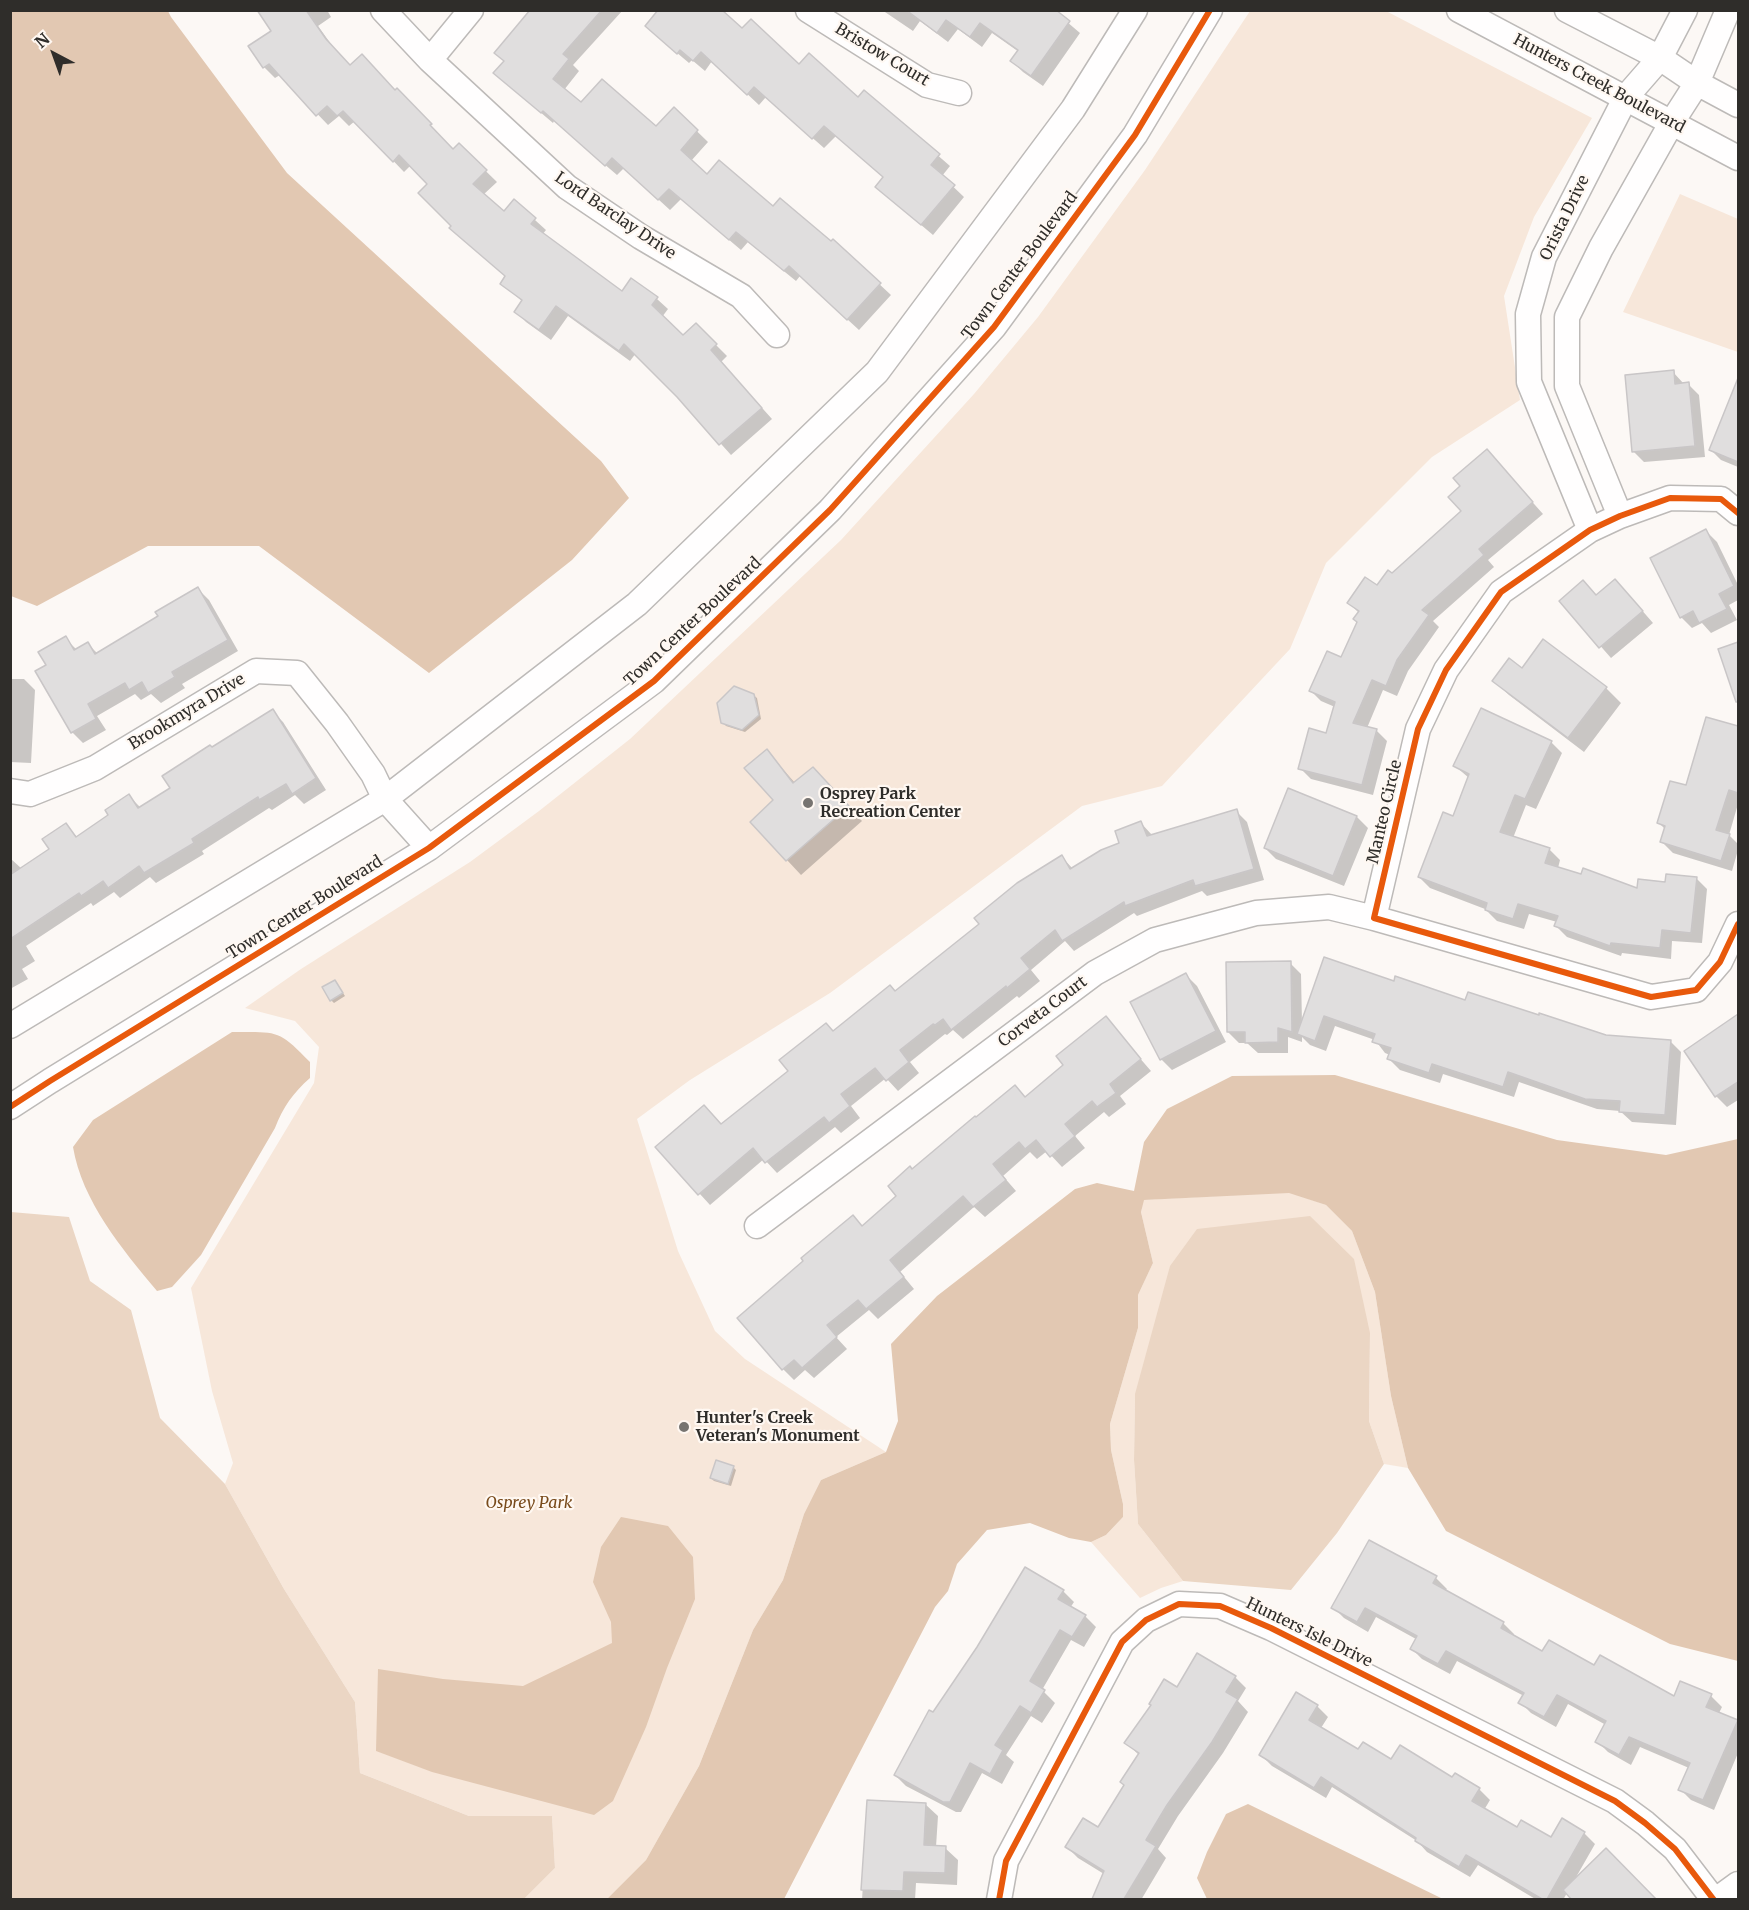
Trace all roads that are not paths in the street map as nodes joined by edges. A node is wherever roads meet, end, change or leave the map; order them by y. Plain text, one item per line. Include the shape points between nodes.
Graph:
1 (382, 10) edge
2 (471, 10) edge
3 (808, 10) edge
4 (1135, 10) edge
5 (1210, 10) edge
6 (1459, 10) edge
7 (1567, 10) edge
8 (1685, 10) edge
9 (1728, 10) edge
10 (1660, 58) junction
11 (430, 60) junction
12 (1697, 83) junction
13 (959, 93) dead end
14 (1626, 98) junction
15 (1738, 105) edge
16 (1672, 122) junction
17 (1738, 158) edge
18 (777, 335) dead end
19 (1738, 513) edge
20 (1620, 516) junction
21 (1590, 530) junction
22 (10, 791) edge
23 (385, 799) junction
24 (429, 848) junction
25 (1374, 918) junction
26 (1738, 924) edge
27 (10, 1026) edge
28 (10, 1107) edge
29 (756, 1226) dead end
30 (1738, 1884) edge
31 (999, 1899) edge
32 (1715, 1899) edge

1 - 11 street, Lord Barclay Drive
2 - 11 street
3 - 13 street, Bristow Court via 927,85
4 - 23 street via 1073,109 877,372 637,604
5 - 24 street, Town Center Boulevard via 1135,135 994,327 830,510 654,681
6 - 14 street, Hunters Creek Boulevard
7 - 10 street
8 - 10 street, Orista Drive
9 - 12 street
10 - 12 street
10 - 14 street, Orista Drive
11 - 18 street, Lord Barclay Drive via 567,187 641,237 741,296
12 - 15 street
12 - 16 street
14 - 16 street, Hunters Creek Boulevard
14 - 21 street, Orista Drive via 1544,257 1528,314 1529,382
16 - 17 street, Hunters Creek Boulevard
16 - 20 street via 1566,317 1567,386
19 - 20 street, Manteo Circle via 1721,499 1670,498
20 - 21 street, Manteo Circle
21 - 25 street, Manteo Circle via 1502,592 1446,670 1418,729
22 - 23 street, Brookmyra Drive via 30,794 95,768 256,671 297,673 367,766
23 - 24 street, Brookmyra Drive
23 - 27 street
24 - 28 street, Town Center Boulevard
25 - 26 street via 1652,997 1696,990 1720,962
25 - 29 street, Corveta Court via 1329,907 1256,913 1155,939 1095,973
30 - 32 street, Hunters Isle Drive
31 - 32 street, Hunters Isle Drive via 1006,1861 1122,1642 1146,1620 1179,1604 1220,1606 1271,1628 1615,1800 1675,1849

